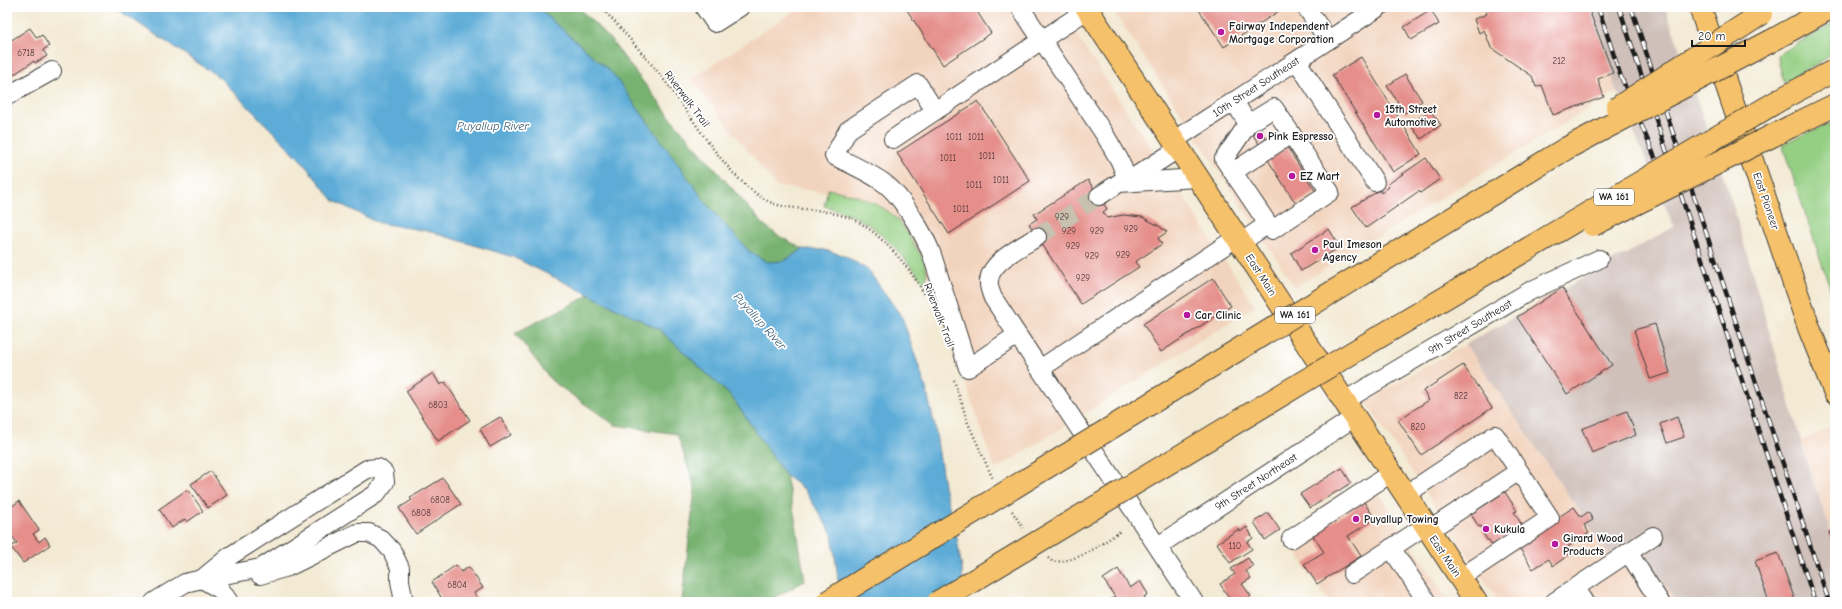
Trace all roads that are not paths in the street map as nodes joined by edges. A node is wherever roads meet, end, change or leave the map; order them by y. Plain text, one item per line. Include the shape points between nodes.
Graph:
1 (704, 7) edge
2 (740, 7) edge
3 (1020, 7) edge
4 (1306, 7) edge
5 (1700, 7) edge
6 (1832, 7) edge
7 (1086, 8) edge
8 (1369, 10) edge
9 (1767, 10) edge
10 (1042, 40) junction
11 (1328, 40) junction
12 (1296, 61) junction
13 (1835, 70) edge
14 (52, 71) dead end
15 (7, 96) edge
16 (1234, 101) junction
17 (1835, 105) edge
18 (935, 111) junction
19 (1248, 124) junction
20 (1291, 134) junction
21 (893, 139) dead end
22 (1176, 145) junction
23 (1233, 172) junction
24 (1197, 178) junction
25 (1128, 182) junction
26 (1375, 182) dead end
27 (1099, 196) tunnel mouth
28 (1268, 224) junction
29 (1037, 237) tunnel mouth
30 (1238, 240) junction
31 (1388, 257) junction
32 (1599, 259) dead end
33 (1446, 297) junction
34 (1017, 335) junction
35 (1040, 369) junction
36 (1835, 393) edge
37 (1349, 409) junction
38 (1519, 471) junction
39 (1391, 473) junction
40 (1405, 495) junction
41 (1426, 528) junction
42 (1653, 536) dead end
43 (1291, 538) dead end
44 (1158, 546) junction
45 (1391, 548) junction
46 (1628, 552) junction
47 (233, 564) junction
48 (1352, 574) dead end
49 (1460, 578) junction
50 (202, 579) junction
51 (1579, 595) edge
52 (1473, 601) edge
53 (154, 602) edge
54 (229, 602) edge
55 (404, 602) edge
56 (827, 602) edge
57 (938, 602) edge
58 (1194, 602) edge
59 (1427, 602) edge
60 (1554, 602) edge
61 (1660, 602) edge

1 - 2 street via 715,23
3 - 10 street
4 - 11 street
5 - 36 main road, East Pioneer via 1809,328
6 - 31 main road, WA 161, bridge via 1568,148
7 - 10 street
7 - 22 main road, East Main
8 - 11 street, 10th Street Southeast
9 - 31 main road, bridge
10 - 18 street
10 - 25 street via 1106,135
11 - 12 street, 10th Street Southeast
12 - 16 street, 10th Street Southeast
12 - 26 street
13 - 33 main road, WA 161, bridge via 1783,98
14 - 15 street
16 - 19 street
16 - 22 street, 10th Street Southeast
17 - 33 main road, bridge
18 - 21 street
18 - 34 street via 918,84 848,130 834,156 884,182 899,198 919,229 932,255 968,368
19 - 20 street via 1274,108
19 - 23 street via 1224,159
20 - 23 street
20 - 28 street via 1330,192 1272,230
22 - 24 main road, East Main
22 - 25 street, 10th Street Southeast
23 - 28 street
24 - 25 street
24 - 30 main road, East Main
25 - 27 street via 1119,183
28 - 30 street
29 - 34 street via 999,262 989,280 993,298
30 - 35 street
30 - 37 main road, East Main
31 - 56 main road, WA 161, bridge
32 - 37 street, 9th Street Southeast via 1530,291
33 - 57 main road, WA 161, bridge
34 - 35 street
35 - 44 street
37 - 39 main road, East Main
37 - 44 street, 9th Street Northeast
38 - 40 street via 1495,435
38 - 41 street
38 - 49 street via 1550,518
39 - 40 main road, East Main
39 - 43 street
40 - 41 main road, East Main
41 - 45 street
41 - 49 main road, East Main
42 - 46 street
44 - 58 street
45 - 48 street
45 - 59 street
46 - 51 street
46 - 61 street
47 - 47 street via 261,568 376,494 385,482 384,473 378,468 367,468
47 - 50 street
47 - 55 street via 252,577 288,567 357,533 369,533 381,539 392,551 400,568
49 - 52 main road, East Main
50 - 53 street via 185,583
50 - 54 street via 221,590
51 - 60 street

